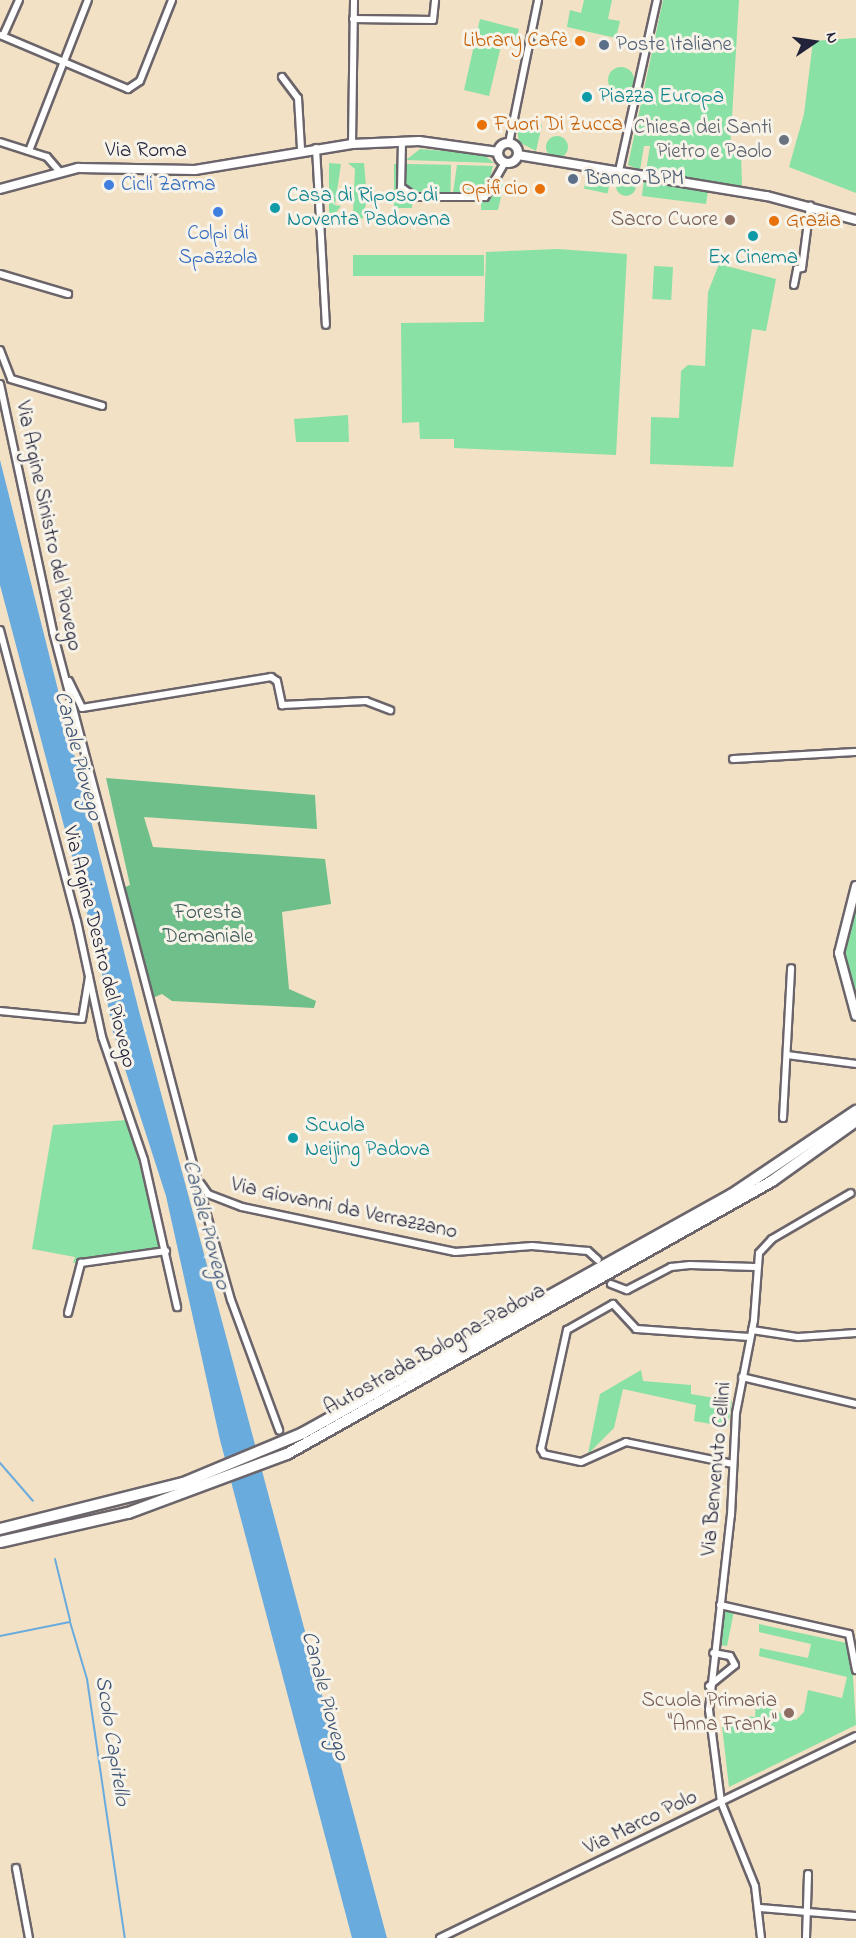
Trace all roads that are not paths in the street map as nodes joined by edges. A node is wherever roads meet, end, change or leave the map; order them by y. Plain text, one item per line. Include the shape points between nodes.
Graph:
1 (19, 0) edge
2 (88, 0) edge
3 (172, 0) edge
4 (354, 0) edge
5 (435, 0) edge
6 (538, 0) edge
7 (657, 0) edge
8 (352, 19) junction
9 (1, 35) edge
10 (62, 63) junction
11 (282, 77) dead end
12 (402, 141) junction
13 (0, 142) edge
14 (509, 143) junction
15 (352, 144) junction
16 (316, 147) junction
17 (301, 149) junction
18 (29, 151) junction
19 (498, 152) junction
20 (518, 155) junction
21 (505, 163) junction
22 (619, 171) junction
23 (60, 172) junction
24 (0, 189) edge
25 (810, 206) junction
26 (856, 220) edge
27 (0, 274) edge
28 (794, 285) dead end
29 (68, 294) dead end
30 (326, 325) dead end
31 (0, 350) edge
32 (0, 384) edge
33 (102, 406) dead end
34 (0, 630) edge
35 (3, 654) edge
36 (65, 676) junction
37 (390, 710) dead end
38 (856, 752) edge
39 (733, 759) dead end
40 (856, 886) edge
41 (791, 968) dead end
42 (89, 977) junction
43 (0, 1011) edge
44 (856, 1016) edge
45 (787, 1054) junction
46 (856, 1064) edge
47 (856, 1111) edge
48 (783, 1118) dead end
49 (856, 1121) edge
50 (808, 1152) junction
51 (198, 1178) junction
52 (851, 1193) dead end
53 (166, 1251) junction
54 (598, 1260) dead end
55 (755, 1267) junction
56 (611, 1284) dead end
57 (177, 1307) dead end
58 (68, 1314) dead end
59 (856, 1333) edge
60 (751, 1334) junction
61 (742, 1377) junction
62 (856, 1404) edge
63 (279, 1430) dead end
64 (733, 1464) junction
65 (184, 1489) junction
66 (0, 1529) edge
67 (0, 1542) edge
68 (720, 1605) junction
69 (713, 1653) junction
70 (856, 1670) edge
71 (709, 1686) junction
72 (856, 1736) edge
73 (721, 1802) junction
74 (16, 1868) dead end
75 (808, 1874) dead end
76 (760, 1908) junction
77 (806, 1911) junction
78 (856, 1916) edge
79 (29, 1938) edge
80 (440, 1938) edge
81 (761, 1938) edge
82 (806, 1938) edge

1 - 9 street
2 - 10 street
3 - 10 street via 133,88 123,89
4 - 8 street
5 - 8 street via 433,20
6 - 14 street
7 - 22 street
8 - 15 street
9 - 10 street
10 - 18 street
11 - 17 street via 298,98
12 - 15 street, Via Roma
12 - 19 street, Via Roma
12 - 21 street via 401,187 406,196 479,199
13 - 18 street
14 - 19 street
14 - 20 street
15 - 16 street, Via Roma
16 - 17 street, Via Roma
16 - 30 street
17 - 23 street, Via Roma via 195,170
18 - 23 street via 56,162
19 - 21 street
20 - 21 street
20 - 22 street
22 - 25 street
23 - 24 street, Via Roma
25 - 26 street
25 - 28 street via 802,268 797,269
27 - 29 street
31 - 33 street, Via Argine Sinistro del Piovego via 11,379
32 - 36 street, Via Argine Sinistro del Piovego
34 - 35 street, Via Argine Destro del Piovego
35 - 42 street, Via Argine Destro del Piovego
36 - 37 street, Via Argine Sinistro del Piovego via 82,708 271,677 282,705 366,701
36 - 51 street, Via Argine Sinistro del Piovego
38 - 39 street
40 - 44 street via 839,953
41 - 45 street
42 - 43 street via 82,1019
42 - 53 street, Via Argine Destro del Piovego
45 - 46 street
45 - 48 street
47 - 50 highway, Autostrada Bologna-Padova
49 - 50 highway, Autostrada Bologna-Padova
50 - 65 highway, Autostrada Bologna-Padova via 305,1438
51 - 54 street, Via Giovanni da Verrazzano via 208,1194 242,1207 455,1252 511,1247 574,1249
51 - 63 street, Via Argine Sinistro del Piovego via 231,1300
52 - 55 street via 772,1239
53 - 57 street, Via Argine Destro del Piovego
53 - 58 street via 81,1263
55 - 56 street via 690,1265 671,1268 627,1290
55 - 60 street
59 - 60 street via 798,1337
60 - 61 street, Via Benvenuto Cellini
60 - 64 street via 636,1329 613,1304 567,1330 541,1449 574,1461 626,1442
61 - 62 street
61 - 64 street, Via Benvenuto Cellini
64 - 68 street, Via Benvenuto Cellini
65 - 66 highway, Autostrada Bologna-Padova
65 - 67 highway, Autostrada Bologna-Padova
68 - 69 street, Via Benvenuto Cellini
68 - 70 street via 849,1634
69 - 71 street, Via Benvenuto Cellini
69 - 71 street via 730,1656 735,1665
71 - 73 street, Via Benvenuto Cellini
72 - 73 street, Via Marco Polo
73 - 76 street, Via Benvenuto Cellini
73 - 80 street, Via Marco Polo
74 - 79 street
75 - 77 street
76 - 77 street
76 - 81 street, Via Benvenuto Cellini
77 - 78 street
77 - 82 street

